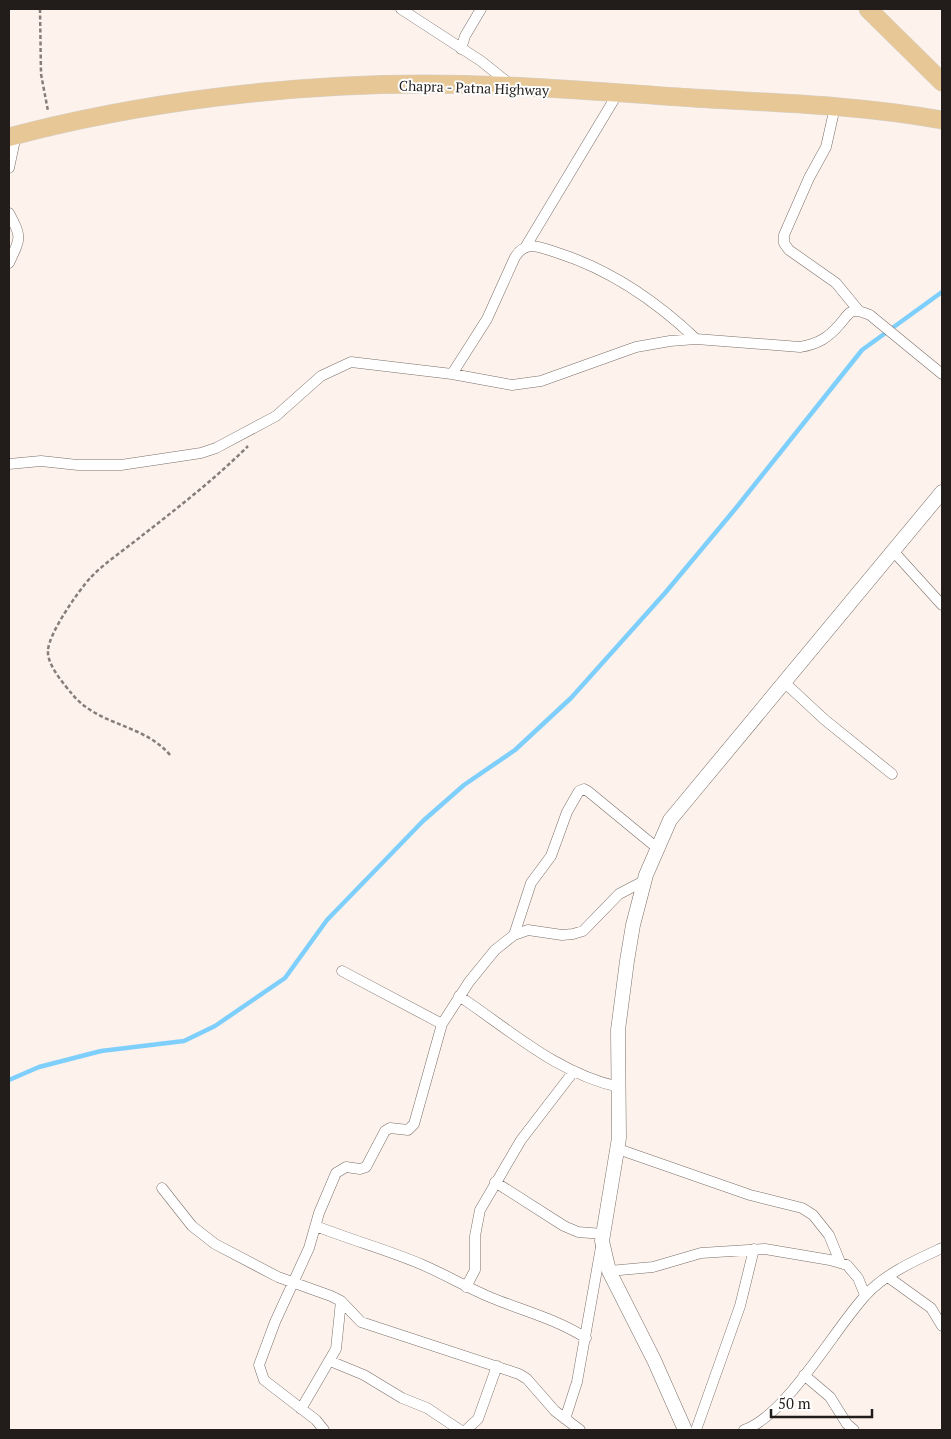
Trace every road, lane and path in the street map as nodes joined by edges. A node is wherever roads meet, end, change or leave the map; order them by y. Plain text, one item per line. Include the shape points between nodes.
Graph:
1 (40, 9) edge
2 (401, 9) edge
3 (481, 9) edge
4 (868, 9) edge
5 (460, 49) junction
6 (942, 82) edge
7 (514, 88) junction
8 (618, 93) junction
9 (835, 107) junction
10 (942, 120) edge
11 (53, 126) junction
12 (13, 136) edge
13 (9, 168) edge
14 (9, 213) edge
15 (526, 246) junction
16 (9, 263) edge
17 (859, 311) junction
18 (696, 339) junction
19 (452, 374) junction
20 (942, 374) edge
21 (249, 444) dead end
22 (9, 464) edge
23 (942, 492) edge
24 (894, 552) junction
25 (942, 605) edge
26 (785, 683) junction
27 (170, 755) dead end
28 (892, 774) dead end
29 (657, 848) junction
30 (644, 881) junction
31 (514, 936) junction
32 (342, 971) dead end
33 (459, 996) junction
34 (442, 1024) junction
35 (574, 1071) junction
36 (619, 1087) junction
37 (618, 1149) junction
38 (495, 1182) junction
39 (162, 1188) dead end
40 (316, 1226) junction
41 (603, 1238) junction
42 (942, 1248) edge
43 (754, 1249) junction
44 (840, 1262) junction
45 (609, 1271) junction
46 (888, 1277) junction
47 (292, 1282) junction
48 (466, 1287) junction
49 (865, 1295) junction
50 (341, 1301) junction
51 (942, 1326) edge
52 (586, 1338) junction
53 (330, 1361) junction
54 (497, 1366) junction
55 (804, 1375) junction
56 (301, 1409) junction
57 (565, 1420) junction
58 (324, 1430) edge
59 (460, 1430) edge
60 (466, 1430) edge
61 (580, 1430) edge
62 (685, 1430) edge
63 (696, 1430) edge
64 (744, 1430) edge
65 (854, 1430) edge

1 - 11 path via 41,74
2 - 5 street
3 - 5 street
4 - 6 highway
5 - 7 street
7 - 8 highway, Chapra - Patna Highway
7 - 11 highway, Chapra - Patna Highway via 424,84 328,87 217,98
8 - 9 highway, Chapra - Patna Highway
8 - 15 street
9 - 10 highway, Chapra - Patna Highway
9 - 17 street via 826,147 788,221 784,243 836,283
11 - 12 highway, Chapra - Patna Highway
12 - 13 street
14 - 16 street via 19,230
15 - 18 street via 578,258 604,271 656,304
15 - 19 street via 519,250 487,319
17 - 18 street via 850,312 821,342 800,347
17 - 20 street via 870,315
18 - 19 street via 636,347 529,383 512,384
19 - 22 street via 351,362 321,376 276,416 231,442 209,450 121,465 41,461
21 - 27 path via 213,479 92,577 48,645 51,663 80,702 99,716 155,742
23 - 24 street
24 - 25 street
24 - 26 street
26 - 28 street
26 - 29 street via 670,820
29 - 30 street
29 - 31 street via 589,792 579,791 567,812 551,856 531,883
30 - 31 street via 619,894 583,931 562,934 528,930
30 - 36 street via 633,925 618,1030
31 - 33 street via 484,962
32 - 34 street
33 - 34 street
33 - 35 street via 537,1051
34 - 40 street via 414,1124 408,1130 390,1128 385,1131 366,1166 360,1169 346,1167 336,1173
35 - 36 street via 595,1082
35 - 38 street via 521,1140
36 - 37 street
37 - 41 street
37 - 44 street via 750,1195 802,1208 813,1215 829,1235
38 - 41 street via 564,1226
38 - 48 street via 480,1210 475,1236 475,1270
39 - 47 street via 192,1226 209,1239 250,1264
40 - 47 street
40 - 48 street via 422,1264
41 - 45 street
41 - 52 street
42 - 46 street
43 - 44 street
43 - 45 street via 701,1253 653,1267
43 - 63 street via 740,1306
44 - 49 street via 852,1270
45 - 62 street
46 - 49 street
46 - 51 street via 931,1308
47 - 50 street
47 - 56 street via 259,1365 264,1380
48 - 52 street via 558,1321
49 - 55 street
50 - 53 street via 339,1336
50 - 54 street via 361,1322
52 - 57 street via 574,1395
53 - 56 street
53 - 59 street via 427,1408
54 - 57 street via 527,1379
54 - 60 street via 478,1420
55 - 64 street via 769,1416
55 - 65 street via 830,1398
56 - 58 street
57 - 61 street

